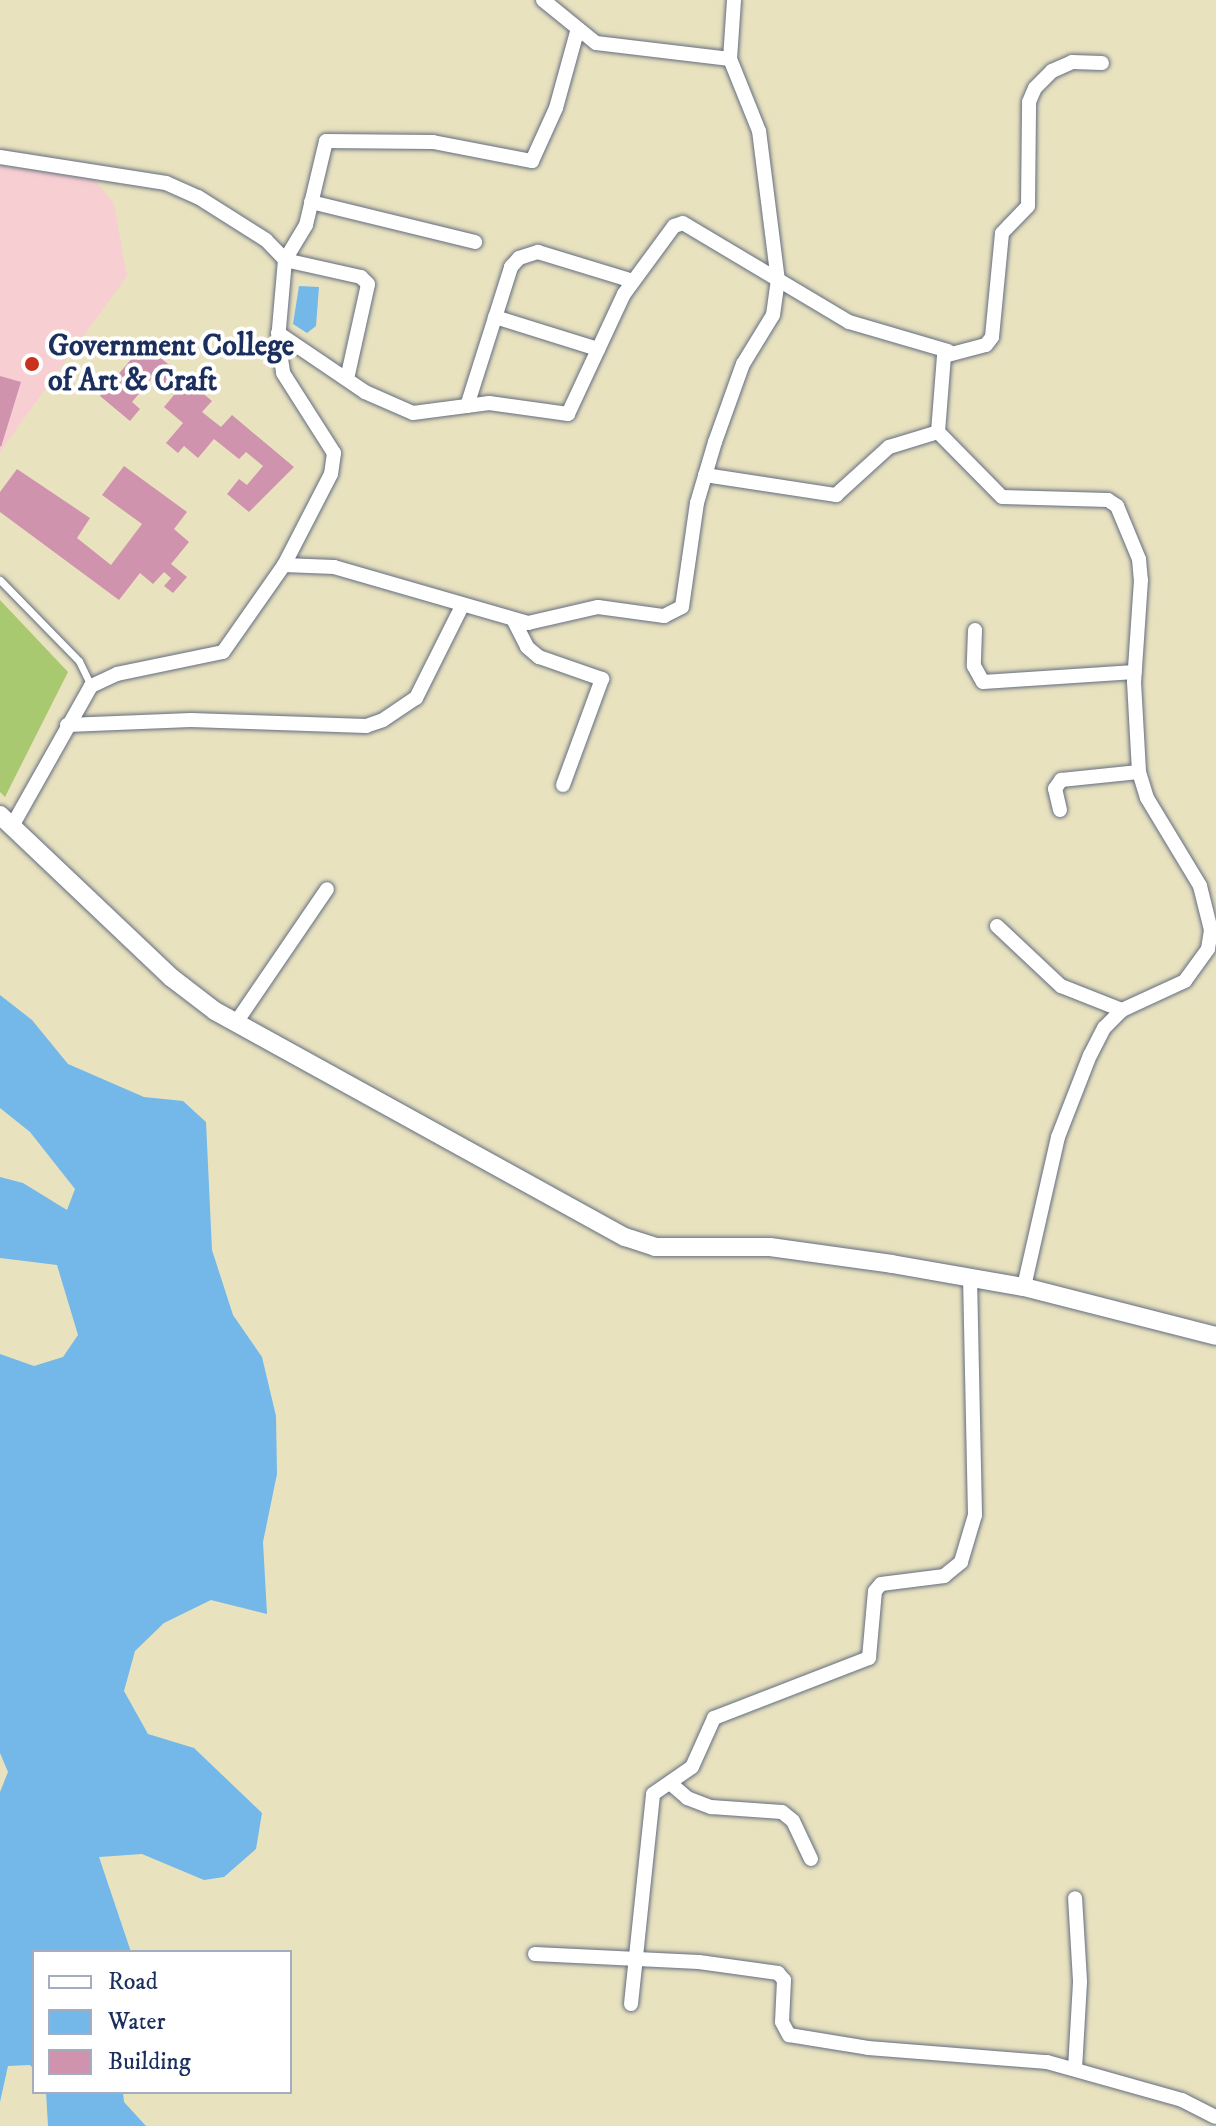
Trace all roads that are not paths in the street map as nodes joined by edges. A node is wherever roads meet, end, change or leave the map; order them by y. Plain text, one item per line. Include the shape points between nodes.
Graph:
1 (543, 0) edge
2 (734, 0) edge
3 (577, 32) junction
4 (730, 59) junction
5 (1102, 63) dead end
6 (0, 157) edge
7 (311, 202) junction
8 (475, 242) dead end
9 (285, 260) junction
10 (633, 281) junction
11 (778, 281) junction
12 (495, 317) junction
13 (278, 333) junction
14 (598, 349) junction
15 (948, 351) junction
16 (347, 379) junction
17 (467, 406) junction
18 (938, 432) junction
19 (705, 475) junction
20 (284, 565) junction
21 (0, 580) edge
22 (462, 606) junction
23 (514, 621) junction
24 (975, 630) dead end
25 (1135, 672) junction
26 (91, 686) junction
27 (67, 725) junction
28 (1139, 772) junction
29 (563, 785) dead end
30 (1060, 810) dead end
31 (6, 820) edge
32 (327, 889) dead end
33 (997, 926) dead end
34 (1122, 1010) junction
35 (235, 1024) junction
36 (970, 1278) junction
37 (1024, 1287) junction
38 (1216, 1336) edge
39 (670, 1783) junction
40 (811, 1859) dead end
41 (1075, 1898) dead end
42 (535, 1954) dead end
43 (636, 1957) junction
44 (631, 2004) dead end
45 (1075, 2069) junction
46 (1216, 2116) edge
47 (1210, 2126) edge

1 - 3 street
2 - 4 street
3 - 4 street via 613,47
3 - 7 street via 556,108 532,161 433,142 333,140 322,147
4 - 11 street via 759,131
5 - 15 street via 1072,62 1052,71 1035,88 1029,102 1028,206 1002,233 992,337 986,345
6 - 9 street via 166,183 241,222
7 - 8 street
7 - 9 street via 306,225
9 - 13 street
9 - 16 street via 361,277 368,284
10 - 11 street via 683,223
10 - 12 street via 527,253 511,267
10 - 14 street
11 - 15 street via 849,322
11 - 19 street via 773,315 729,396
12 - 14 street
12 - 17 street
13 - 16 street
13 - 20 street via 290,390 334,453 331,474
14 - 17 street via 568,414 489,403
15 - 18 street
16 - 17 street via 413,413
18 - 19 street via 889,447 836,495
18 - 25 street via 1002,497 1108,500 1117,506 1139,559
19 - 23 street via 685,561 682,607 674,615 598,607 528,623
20 - 22 street via 334,567
20 - 26 street via 223,652 117,674
21 - 26 lane via 79,661
22 - 23 street
22 - 27 street via 416,698 366,726 191,720
23 - 29 street via 527,647 539,657 602,679
24 - 25 street via 974,666 983,682
25 - 28 street
26 - 27 street
27 - 31 street
28 - 30 street via 1061,780 1055,789
28 - 34 street via 1147,798 1200,886 1211,930 1208,949 1185,981
31 - 35 street via 172,978
32 - 35 street
33 - 34 street via 1061,986
34 - 37 street via 1090,1055 1058,1137
35 - 36 street via 625,1237 683,1250 770,1247
36 - 37 street
36 - 39 street via 975,1515 961,1562 944,1576 881,1584 875,1591 869,1658 714,1718 692,1767
37 - 38 street
39 - 40 street via 687,1798 711,1807 782,1812 793,1821
39 - 43 street via 648,1800
41 - 45 street via 1080,1981
42 - 43 street
43 - 44 street
43 - 45 street via 783,1975 782,2022 789,2035
45 - 46 street via 1182,2100
46 - 47 street

